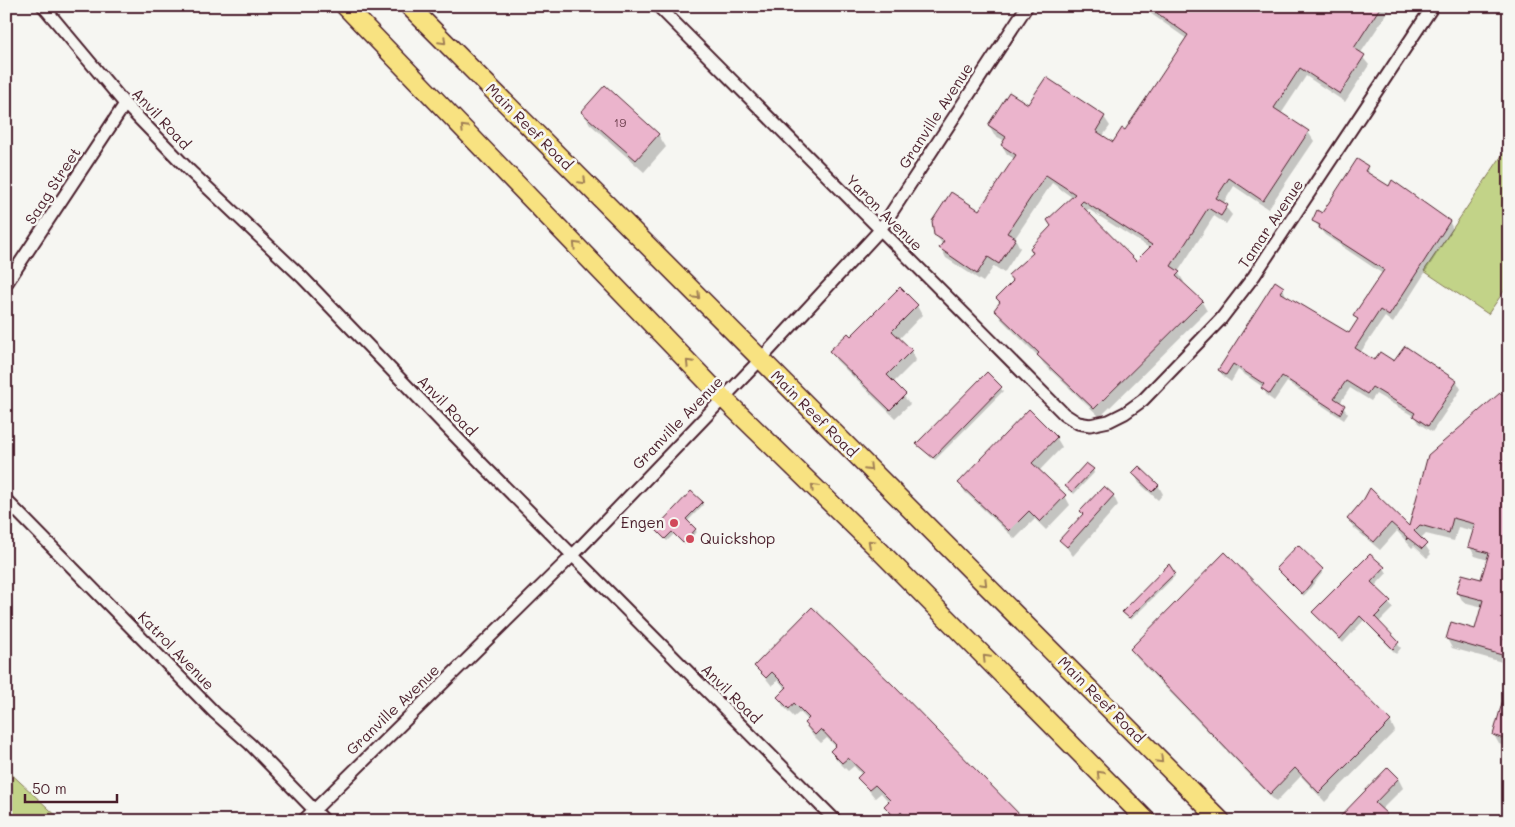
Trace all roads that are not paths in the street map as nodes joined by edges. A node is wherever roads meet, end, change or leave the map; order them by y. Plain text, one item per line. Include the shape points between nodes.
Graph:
1 (43, 6) edge
2 (346, 6) edge
3 (409, 6) edge
4 (658, 6) edge
5 (1027, 6) edge
6 (1433, 6) edge
7 (125, 104) junction
8 (880, 230) junction
9 (6, 284) edge
10 (760, 360) junction
11 (722, 398) junction
12 (1097, 424) joint
13 (6, 500) edge
14 (573, 555) junction
15 (314, 810) junction
16 (303, 821) edge
17 (325, 821) edge
18 (836, 821) edge
19 (1147, 821) edge
20 (1220, 821) edge

1 - 7 street, Anvil Road
11 -> 2 main road
3 -> 10 main road, Main Reef Road
4 - 8 street, Yaron Avenue
5 - 8 street, Granville Avenue
6 - 12 street, Tamar Avenue via 1237,300 1143,400 1118,416
7 - 9 street, Saag Street
7 - 14 street, Anvil Road via 302,277
8 - 10 street, Granville Avenue
8 - 12 street, Yaron Avenue via 1064,414 1078,423
10 - 11 street, Granville Avenue
10 -> 20 main road, Main Reef Road
11 - 14 street, Granville Avenue
19 -> 11 main road via 881,552
13 - 15 street, Katrol Avenue
14 - 15 street, Granville Avenue
14 - 18 street, Anvil Road
15 - 16 street, Granville Avenue
15 - 17 street, Katrol Avenue

